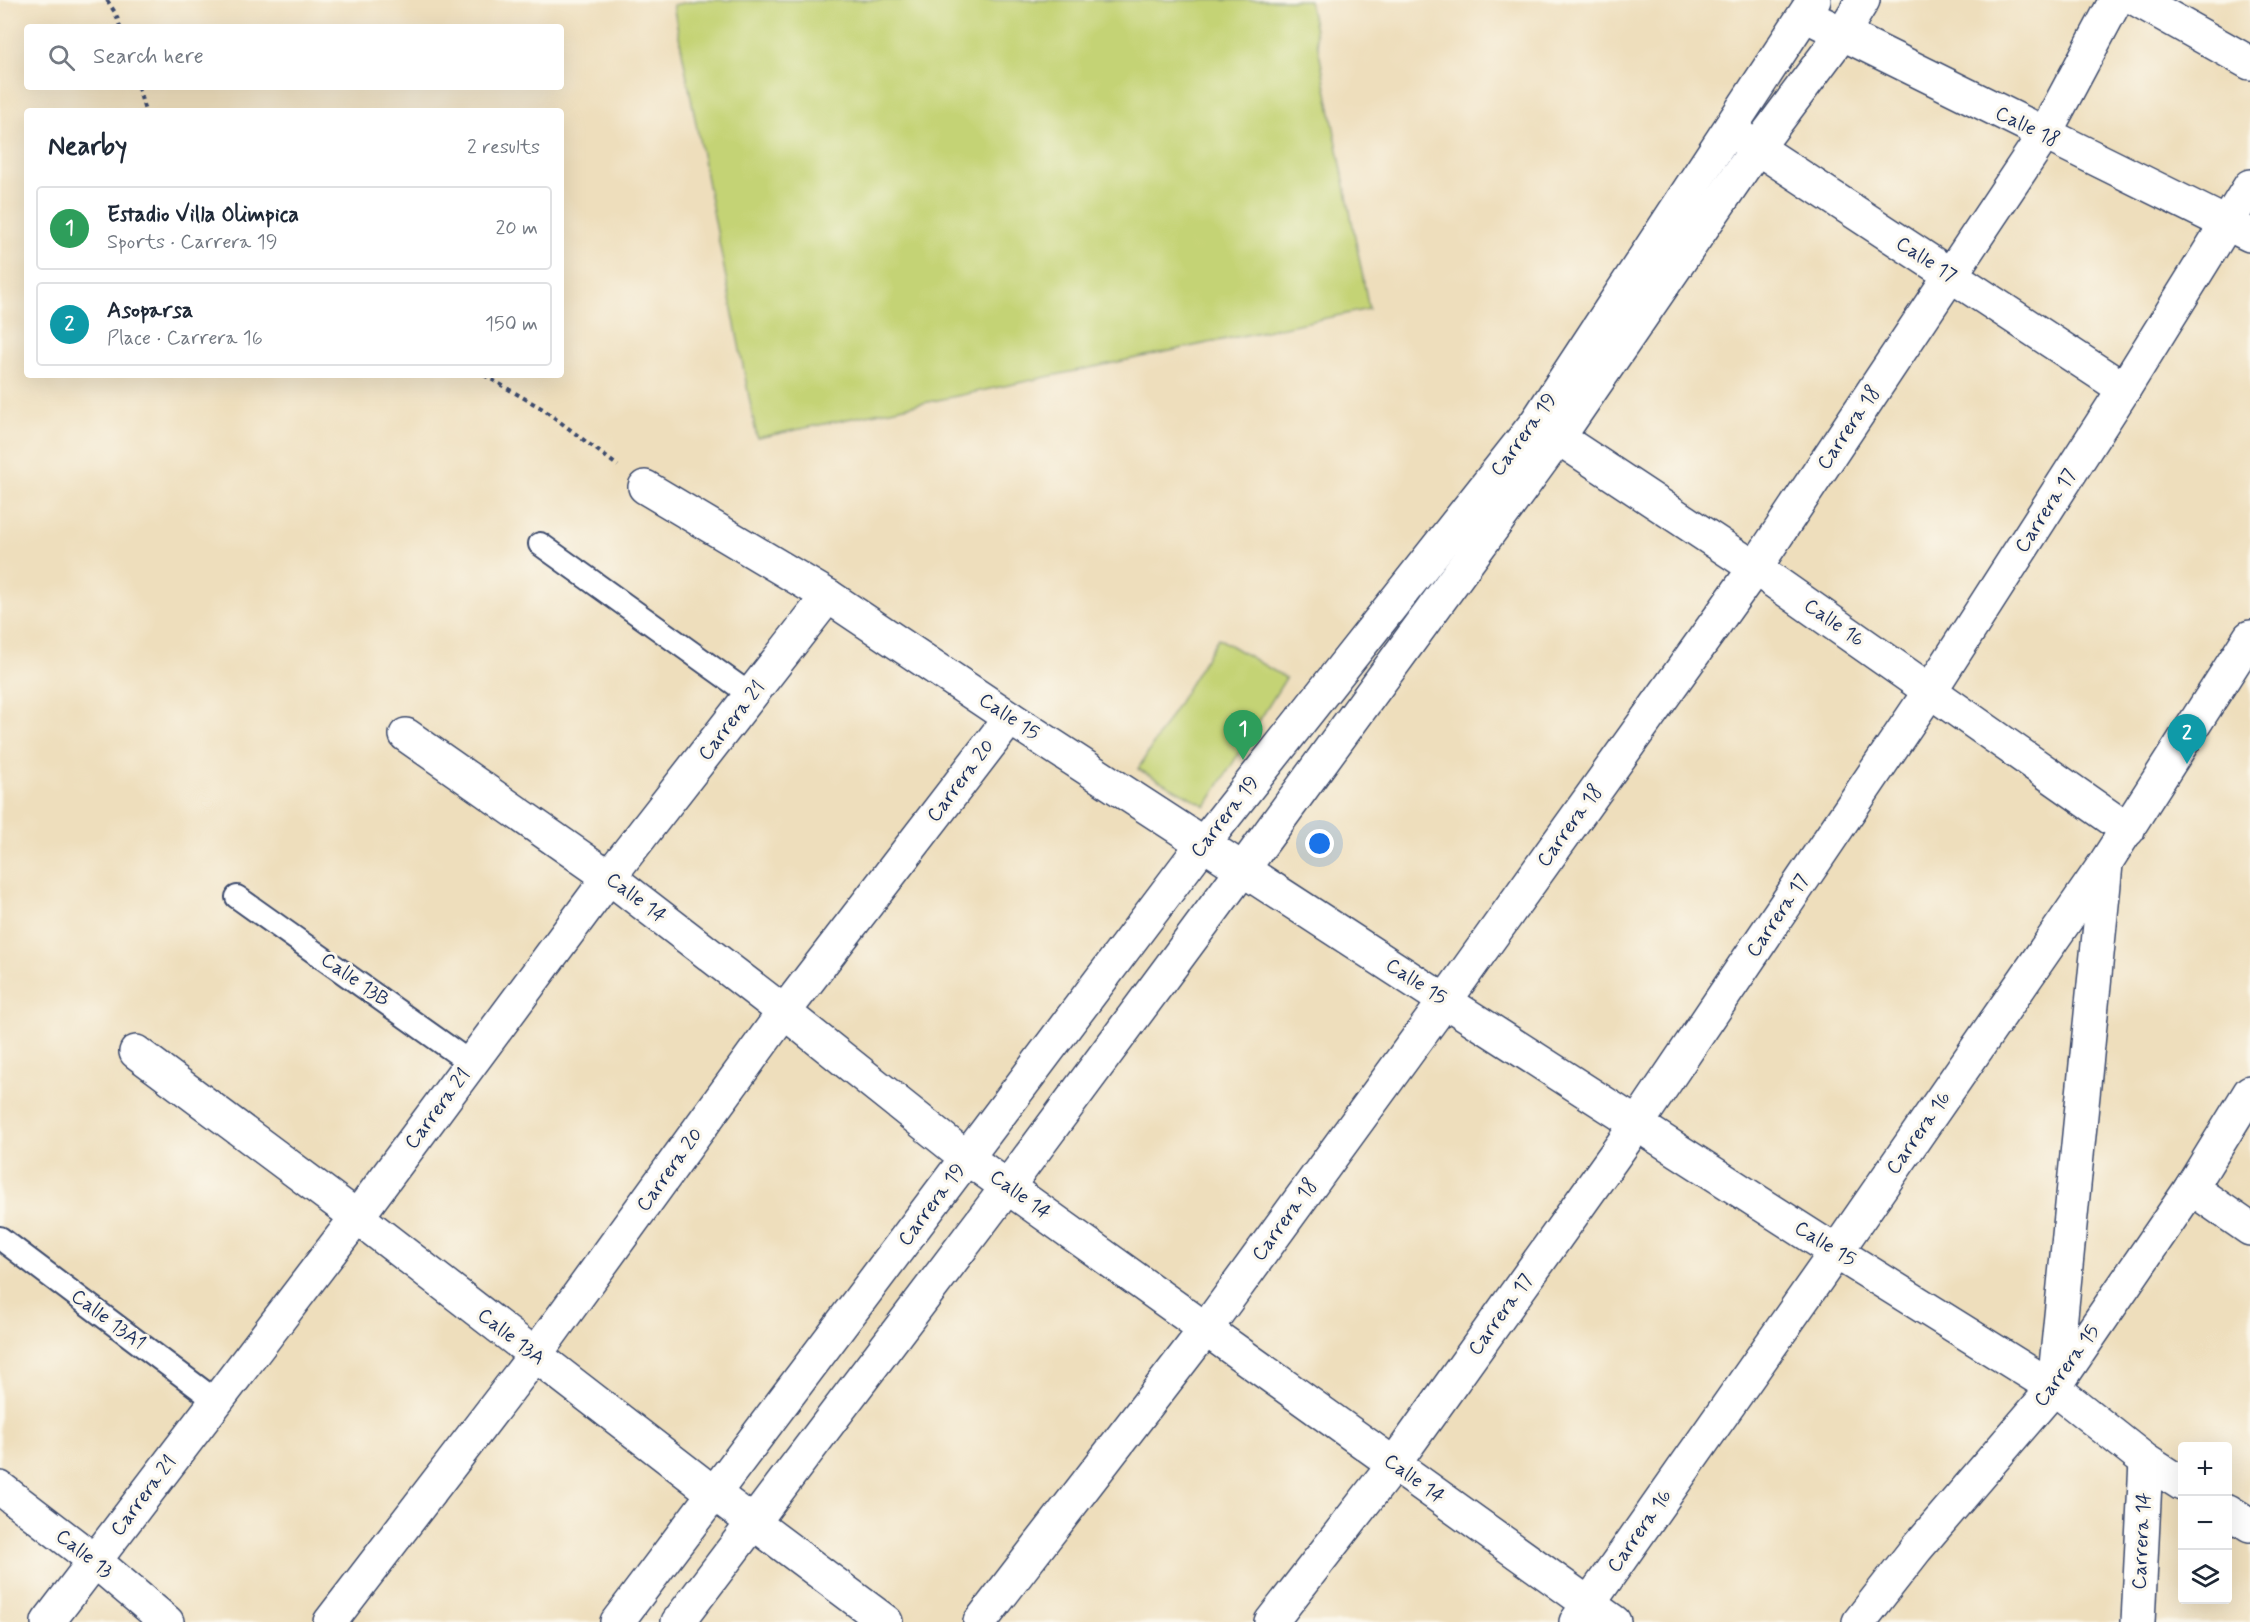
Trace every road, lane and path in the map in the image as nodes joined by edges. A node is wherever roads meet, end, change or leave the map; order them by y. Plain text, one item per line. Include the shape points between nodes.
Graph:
1 (107, 0) edge
2 (1863, 0) edge
3 (2116, 0) edge
4 (2138, 0) edge
5 (1810, 8) edge
6 (119, 24) edge
7 (1842, 34) junction
8 (2250, 63) edge
9 (139, 90) edge
10 (145, 108) edge
11 (1729, 130) junction
12 (2043, 135) junction
13 (1757, 148) junction
14 (2250, 186) edge
15 (2238, 230) edge
16 (1951, 276) junction
17 (489, 378) edge
18 (2124, 389) junction
19 (1547, 431) junction
20 (645, 487) joint
21 (540, 544) dead end
22 (1755, 568) junction
23 (828, 596) junction
24 (2250, 637) edge
25 (1930, 691) junction
26 (752, 696) junction
27 (1010, 718) junction
28 (406, 735) dead end
29 (2128, 830) junction
30 (1203, 844) junction
31 (2106, 862) junction
32 (1243, 869) junction
33 (609, 877) junction
34 (237, 897) dead end
35 (1445, 1001) junction
36 (784, 1012) junction
37 (136, 1052) dead end
38 (472, 1064) junction
39 (2250, 1092) edge
40 (1637, 1124) junction
41 (967, 1158) junction
42 (1008, 1186) junction
43 (2191, 1188) junction
44 (357, 1217) junction
45 (2250, 1229) edge
46 (0, 1238) edge
47 (1836, 1252) junction
48 (1205, 1330) junction
49 (535, 1355) junction
50 (2054, 1388) junction
51 (216, 1401) junction
52 (2146, 1461) junction
53 (1394, 1464) junction
54 (2178, 1481) edge
55 (0, 1488) edge
56 (715, 1494) junction
57 (2232, 1514) edge
58 (754, 1522) junction
59 (2250, 1525) edge
60 (95, 1561) junction
61 (1593, 1616) edge
62 (2137, 1621) edge
63 (48, 1622) edge
64 (167, 1622) edge
65 (330, 1622) edge
66 (617, 1622) edge
67 (678, 1622) edge
68 (886, 1622) edge
69 (980, 1622) edge
70 (1271, 1622) edge
71 (1858, 1622) edge

1 - 6 path
2 - 7 street, Carrera 19
3 - 12 street, Carrera 18
4 - 8 street
5 - 7 street, Calle 18
5 - 11 street, Carrera 19
7 - 12 street, Calle 18
7 - 13 street, Carrera 19
9 - 10 path
11 - 13 street, Calle 17
11 - 19 street, Carrera 19
12 - 15 street, Calle 18
12 - 16 street, Carrera 18
13 - 16 street, Calle 17
13 - 19 street, Carrera 19
14 - 15 street, Carrera 17
15 - 18 street, Carrera 17
16 - 18 street, Calle 17
16 - 22 street, Carrera 18
17 - 20 path via 543,409
18 - 25 street, Carrera 17
19 - 22 street, Calle 16
19 - 30 street, Carrera 19
19 - 32 street, Carrera 19
20 - 23 street, Calle 15
21 - 26 lane
22 - 25 street, Calle 16
22 - 35 street, Carrera 18
23 - 26 street, Carrera 21
23 - 27 street, Calle 15
24 - 29 street, Carrera 16
25 - 29 street, Calle 16
25 - 40 street, Carrera 17
26 - 33 street, Carrera 21
27 - 30 street, Calle 15
27 - 36 street, Carrera 20
28 - 33 street, Calle 14
29 - 31 street, Carrera 16
30 - 32 street, Calle 15
30 - 41 street, Carrera 19
31 - 47 street, Carrera 16
31 - 50 street
32 - 35 street, Calle 15
32 - 42 street, Carrera 19
33 - 36 street, Calle 14
33 - 38 street, Carrera 21
34 - 38 lane, Calle 13B
35 - 40 street, Calle 15
35 - 48 street, Carrera 18
36 - 41 street, Calle 14
36 - 49 street, Carrera 20
37 - 44 street, Calle 13A
38 - 44 street, Carrera 21
39 - 43 street, Carrera 15
40 - 47 street, Calle 15
40 - 53 street, Carrera 17
41 - 42 street, Calle 14
41 - 56 street, Carrera 19
42 - 48 street, Calle 14
42 - 58 street, Carrera 19
43 - 45 street
43 - 50 street, Carrera 15
44 - 49 street, Calle 13A
44 - 51 street, Carrera 21
46 - 51 lane, Calle 13A1
47 - 50 street, Calle 15
47 - 61 street, Carrera 16
48 - 53 street, Calle 14
48 - 69 street, Carrera 18
49 - 56 street, Calle 13A
49 - 65 street, Carrera 20
50 - 52 street, Calle 15
50 - 71 street, Carrera 15
51 - 60 street, Carrera 21
52 - 54 street, Calle 15
52 - 62 street, Carrera 14
53 - 61 street, Calle 14
53 - 70 street, Carrera 17
55 - 60 street, Calle 13
56 - 58 street, Calle 13A
56 - 66 street, Carrera 19
57 - 59 street
58 - 67 street, Carrera 19
58 - 68 street, Calle 13A
60 - 63 street, Carrera 21
60 - 64 street, Calle 13

